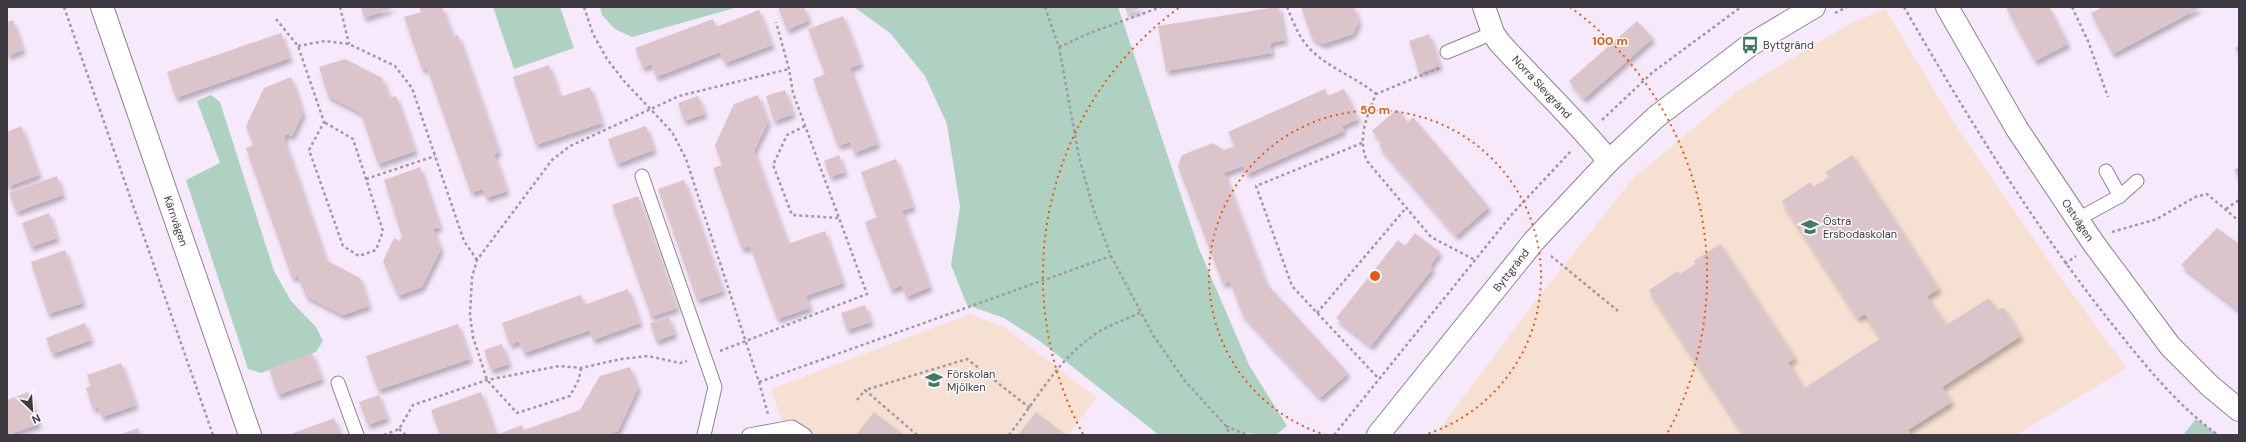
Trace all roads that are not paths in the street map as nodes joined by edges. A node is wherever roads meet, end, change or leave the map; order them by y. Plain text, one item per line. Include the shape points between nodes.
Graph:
1 (102, 7) edge
2 (1484, 7) edge
3 (1814, 7) edge
4 (1946, 7) edge
5 (1493, 33) junction
6 (1447, 52) dead end
7 (1609, 161) junction
8 (2106, 171) dead end
9 (642, 176) dead end
10 (2137, 181) dead end
11 (2120, 196) junction
12 (2078, 219) junction
13 (338, 383) dead end
14 (2239, 410) edge
15 (250, 435) edge
16 (357, 435) edge
17 (704, 435) edge
18 (749, 435) edge
19 (805, 435) edge
20 (1378, 435) edge

1 - 15 street, Kärnvägen
2 - 5 street, Norra Slevgränd
3 - 7 street, Byttgränd via 1750,44 1656,117
4 - 12 street, Ostvägen via 2017,129
5 - 6 lane
5 - 7 street, Norra Slevgränd
7 - 20 street, Byttgränd via 1534,241
8 - 11 lane
9 - 17 lane via 715,388
10 - 11 lane
11 - 12 lane
12 - 14 street, Ostvägen via 2170,346 2210,386
13 - 16 lane
18 - 19 lane via 792,427

